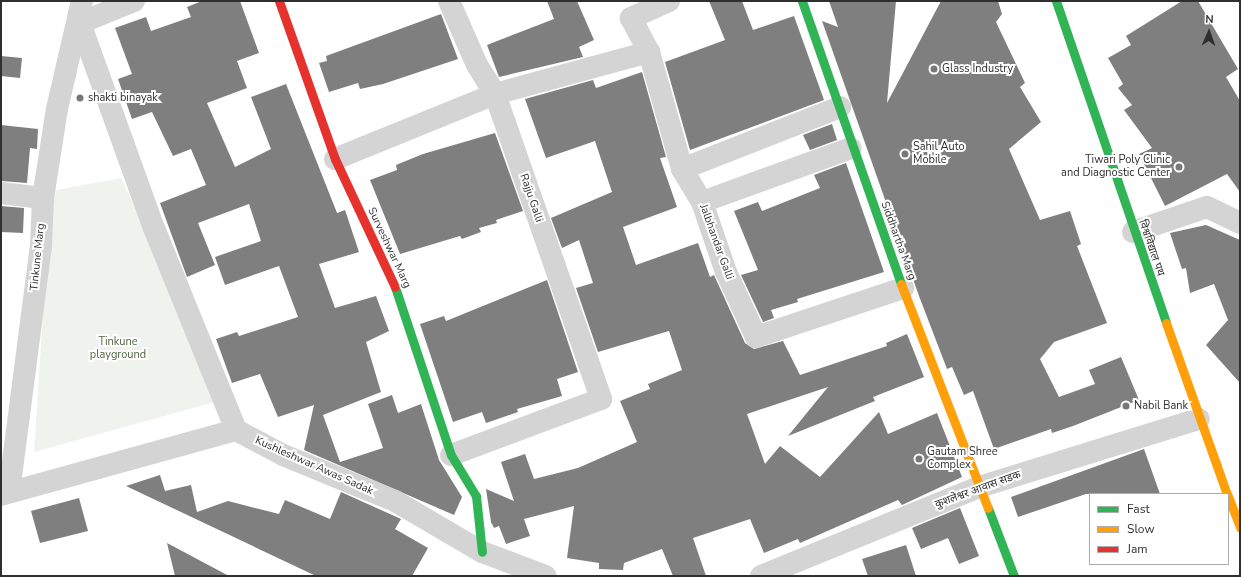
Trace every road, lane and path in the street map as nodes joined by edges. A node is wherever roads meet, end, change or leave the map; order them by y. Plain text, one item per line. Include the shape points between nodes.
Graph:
1 (82, 1) edge
2 (134, 1) edge
3 (279, 1) edge
4 (449, 1) edge
5 (669, 1) edge
6 (802, 1) edge
7 (1057, 4) edge
8 (80, 23) junction
9 (649, 52) junction
10 (495, 94) junction
11 (840, 108) junction
12 (851, 148) junction
13 (335, 159) junction
14 (682, 169) junction
15 (1, 193) edge
16 (43, 198) junction
17 (702, 202) junction
18 (1240, 224) edge
19 (1132, 232) junction
20 (903, 288) junction
21 (1200, 419) junction
22 (236, 430) junction
23 (451, 454) junction
24 (979, 487) junction
25 (1227, 493) edge
26 (5, 494) edge
27 (1229, 498) edge
28 (1240, 528) edge
29 (482, 552) junction
30 (546, 576) edge
31 (761, 576) edge
32 (1014, 576) edge

1 - 8 street, Tinkune Marg
2 - 8 street
3 - 13 street, Surveshwar Marg
4 - 10 street, Rajju Galli via 477,65
5 - 9 street, Jalbhandar Galli via 631,18
6 - 11 street, Siddhartha Marg
7 - 19 street, विश्वविद्याल पथ
8 - 16 street, Tinkune Marg via 57,109
8 - 22 street, Tinkune Marg via 154,228
9 - 10 street
9 - 14 street, Jalbhandar Galli
10 - 13 street
10 - 23 street, Rajju Galli via 601,399
11 - 12 street, Siddhartha Marg
11 - 14 street
12 - 17 street
12 - 20 street, Siddhartha Marg
13 - 23 street, Surveshwar Marg via 393,282
14 - 17 street, Jalbhandar Galli
15 - 16 street
16 - 26 street, Tinkune Marg via 41,246
17 - 20 street, Jalbhandar Galli via 726,272 756,337
18 - 19 street via 1207,207
19 - 21 street, विश्वविद्याल पथ
20 - 24 street, Siddhartha Marg
21 - 24 street, कुशलेश्वर आवास सडक
21 - 25 street, विश्वविद्याल पथ
22 - 26 street
22 - 29 street, Kushleshwar Awas Sadak via 283,455 395,501
23 - 29 street, Surveshwar Marg via 476,496
24 - 31 street, कुशलेश्वर आवास सडक
24 - 32 street, Siddhartha Marg
27 - 28 street, विश्वविद्याल पथ
29 - 30 street, Kushleshwar Awas Sadak

